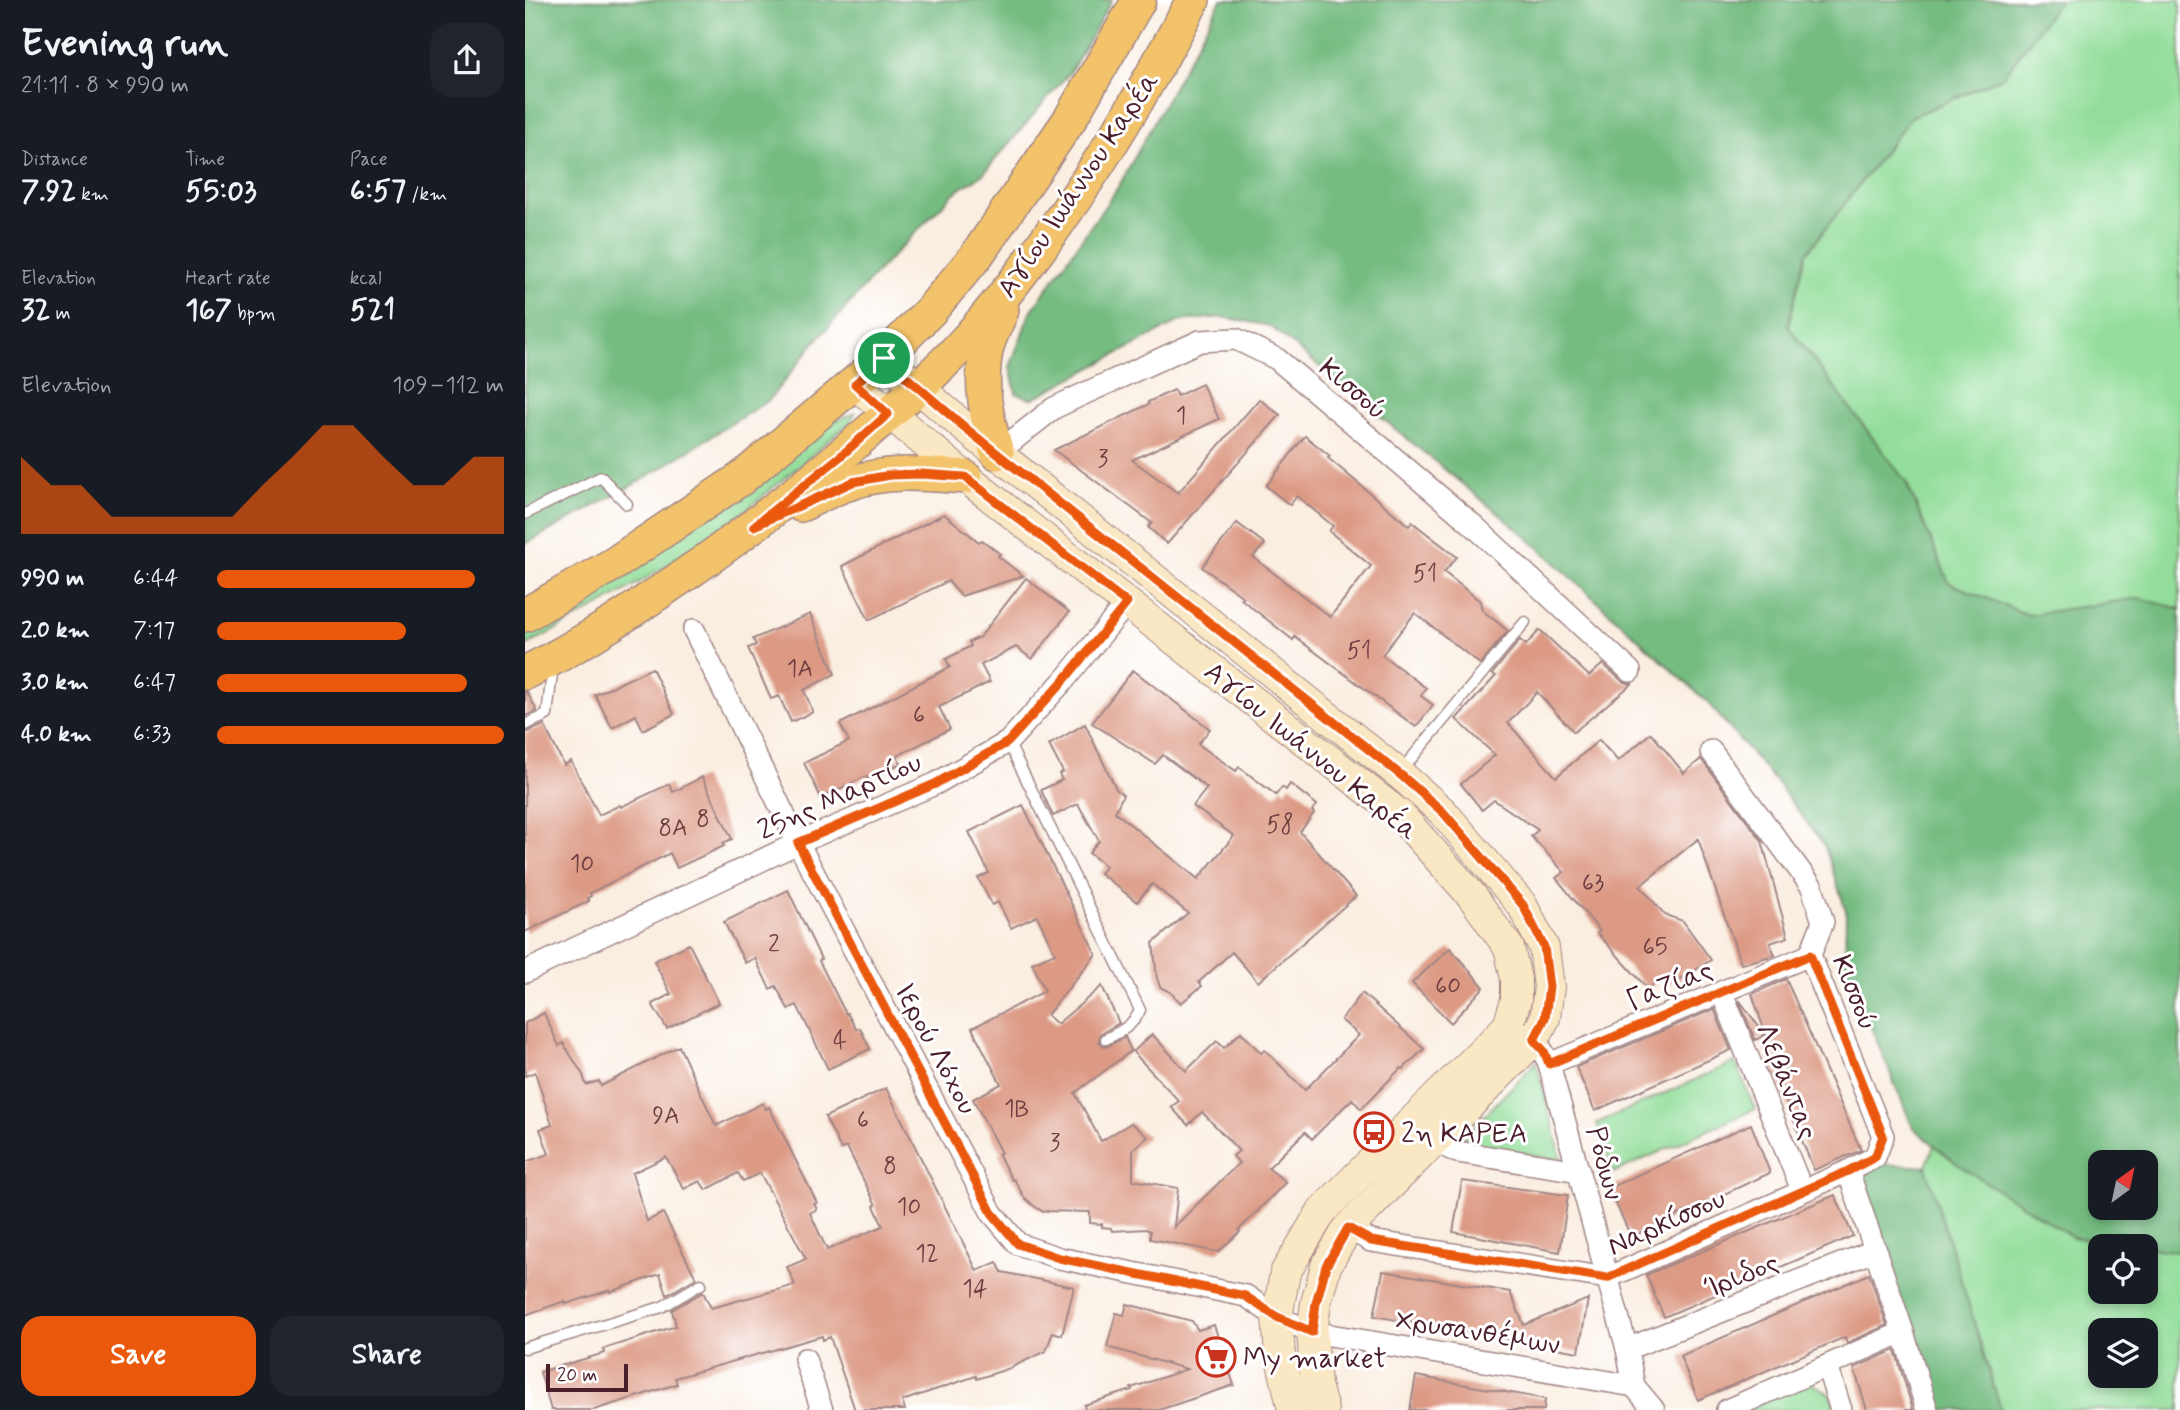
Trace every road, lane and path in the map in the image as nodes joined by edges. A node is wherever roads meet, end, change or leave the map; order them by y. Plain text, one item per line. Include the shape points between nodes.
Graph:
1 (1139, 0) edge
2 (1193, 0) edge
3 (1011, 286) junction
4 (884, 358) junction
5 (855, 384) junction
6 (918, 388) junction
7 (888, 414) junction
8 (997, 453) junction
9 (965, 477) junction
10 (627, 504) dead end
11 (525, 514) edge
12 (754, 526) junction
13 (1127, 603) junction
14 (525, 615) edge
15 (1525, 621) dead end
16 (694, 630) dead end
17 (554, 657) junction
18 (1630, 671) dead end
19 (525, 673) edge
20 (525, 725) edge
21 (1008, 742) junction
22 (1711, 751) dead end
23 (1399, 773) junction
24 (798, 843) junction
25 (1810, 955) junction
26 (525, 972) edge
27 (1722, 993) junction
28 (1508, 1026) junction
29 (1106, 1040) dead end
30 (1542, 1052) junction
31 (1434, 1141) junction
32 (1875, 1157) joint
33 (1580, 1171) junction
34 (1848, 1171) junction
35 (1802, 1190) junction
36 (1348, 1228) junction
37 (1876, 1250) junction
38 (1607, 1278) junction
39 (701, 1284) dead end
40 (1277, 1317) junction
41 (1312, 1332) junction
42 (1903, 1332) junction
43 (525, 1348) edge
44 (1627, 1349) junction
45 (805, 1359) dead end
46 (1827, 1366) junction
47 (1635, 1386) junction
48 (822, 1410) edge
49 (1293, 1410) edge
50 (1323, 1410) edge
51 (1632, 1410) edge
52 (1654, 1410) edge
53 (1727, 1410) edge
54 (1841, 1410) edge
55 (1927, 1410) edge

1 - 4 main road, Αγίου Ιωάννου Καρέα via 1070,119 977,255
2 - 3 main road, Αγίου Ιωάννου Καρέα via 1108,148
3 - 6 main road, Αγίου Ιωάννου Καρέα
3 - 8 main road via 986,349 983,384
4 - 5 main road, Αγίου Ιωάννου Καρέα
4 - 6 street, Αγίου Ιωάννου Καρέα
5 - 7 street, Αγίου Ιωάννου Καρέα
5 - 14 main road via 742,478 614,564
6 - 7 main road, Αγίου Ιωάννου Καρέα
6 - 8 street, Αγίου Ιωάννου Καρέα
7 - 9 street, Αγίου Ιωάννου Καρέα
7 - 12 main road
8 - 18 street, Κισσού via 1054,408 1077,397 1200,341 1237,339 1277,359 1472,524
8 - 23 street, Αγίου Ιωάννου Καρέα
9 - 12 main road via 890,475 853,482
9 - 13 street, Αγίου Ιωάννου Καρέα
10 - 11 lane via 601,477
12 - 17 main road via 636,609
13 - 21 street, 25ης Μαρτίου
13 - 28 street, Αγίου Ιωάννου Καρέα via 1399,815 1472,895 1509,948 1516,1000
15 - 23 lane
16 - 24 street, Ιερού Λόχου
17 - 19 main road
17 - 20 lane via 547,715
21 - 24 street, 25ης Μαρτίου via 935,784
21 - 29 lane via 1140,1010 1125,1030
22 - 25 street, Κισσού via 1812,887 1823,922
23 - 30 street, Αγίου Ιωάννου Καρέα via 1443,812 1523,905 1544,947 1549,987
24 - 26 street, 25ης Μαρτίου
24 - 40 street, Ιερού Λόχου via 992,1213 1018,1244 1059,1258 1245,1296
25 - 27 street, Γαζίας
25 - 32 street, Κισσού via 1883,1136
27 - 30 street, Γαζίας
27 - 35 street, Λεβάντας
28 - 30 street
28 - 40 street via 1322,1211 1285,1273
30 - 31 street, Αγίου Ιωάννου Καρέα
30 - 33 street, Ρόδων
31 - 33 street via 1457,1152
31 - 36 street, Αγίου Ιωάννου Καρέα
32 - 34 street, Ναρκίσσου
33 - 38 street, Ρόδων
34 - 35 street, Ναρκίσσου
34 - 37 street
35 - 38 street, Ναρκίσσου
36 - 38 street, Ναρκίσσου via 1371,1241
36 - 41 street, Αγίου Ιωάννου Καρέα via 1326,1266
37 - 42 street
37 - 44 street, Ίριδος
38 - 44 street, Ρόδων
39 - 43 lane via 662,1307
40 - 41 street, Ιερού Λόχου
40 - 49 street
41 - 47 street, Χρυσανθέμων
41 - 50 street, Αγίου Ιωάννου Καρέα
42 - 46 street
42 - 55 street
44 - 47 street, Ρόδων
45 - 48 street
46 - 53 street
46 - 54 street
47 - 51 street
47 - 52 street, Ρόδων

